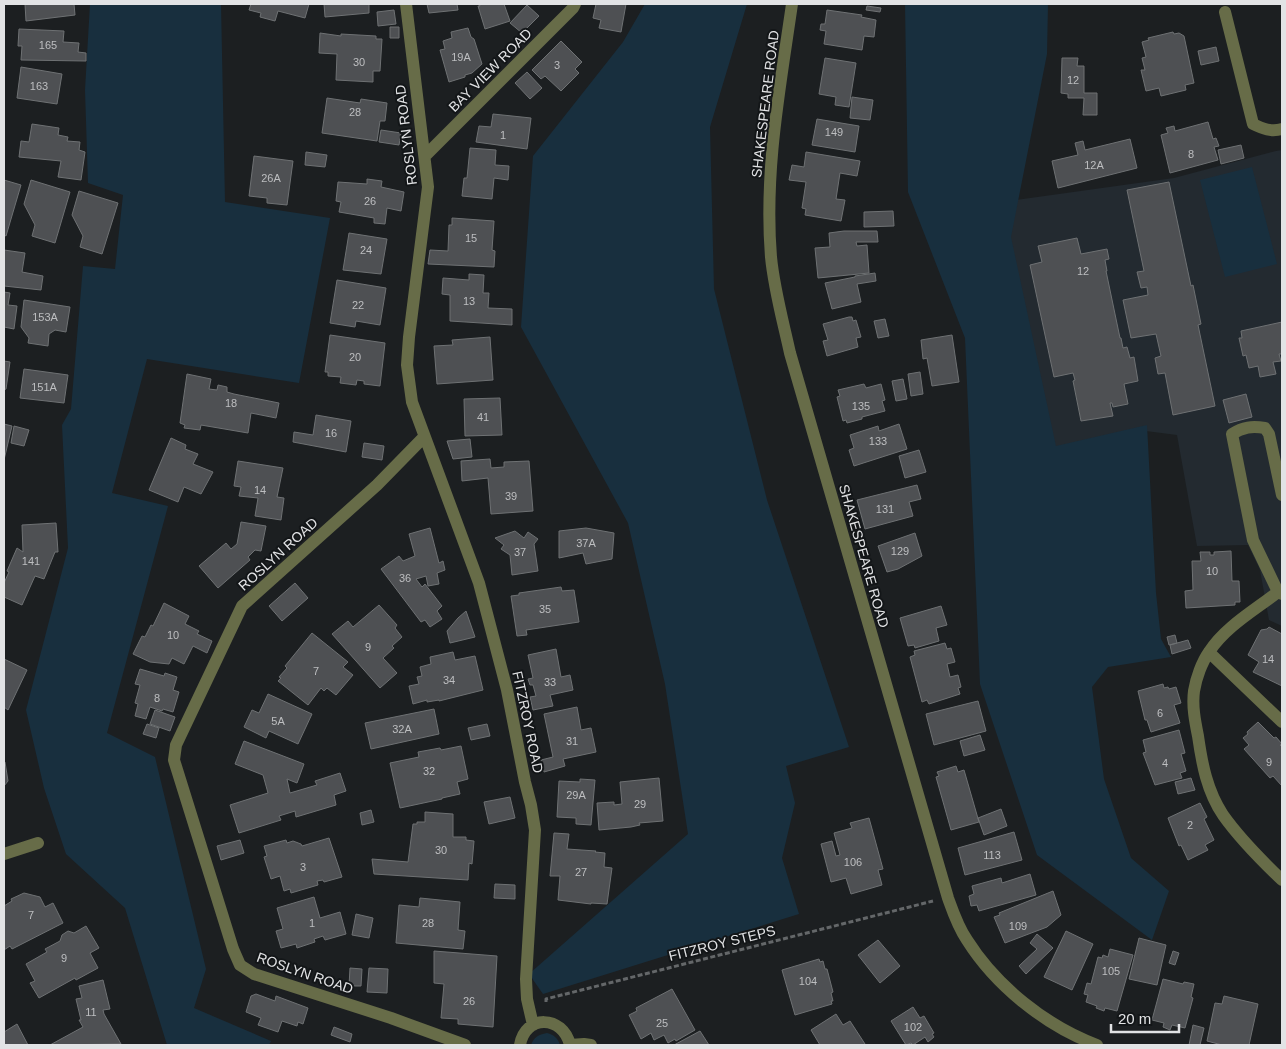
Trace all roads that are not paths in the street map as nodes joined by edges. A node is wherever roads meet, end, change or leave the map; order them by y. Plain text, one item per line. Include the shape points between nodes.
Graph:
1 (406, 4) edge
2 (575, 4) edge
3 (792, 4) edge
4 (1225, 12) dead end
5 (1282, 129) edge
6 (425, 156) junction
7 (424, 436) junction
8 (1282, 494) edge
9 (1280, 593) edge
10 (1208, 654) junction
11 (1282, 722) edge
12 (38, 843) dead end
13 (4, 854) edge
14 (1282, 880) edge
15 (534, 1025) junction
16 (465, 1045) edge
17 (520, 1045) edge
18 (570, 1045) edge
19 (591, 1045) edge
20 (1097, 1045) edge

1 - 6 street, ROSLYN ROAD
2 - 6 street, BAY VIEW ROAD
3 - 20 street, SHAKESPEARE ROAD via 771,159 770,224 776,293 790,353 948,898 966,939 1008,990 1066,1030
4 - 5 street via 1253,124 1264,130
6 - 7 street, ROSLYN ROAD via 428,187 407,366 412,402
7 - 15 street, FITZROY ROAD via 479,583 496,643 531,805 535,830 526,979
7 - 16 street, ROSLYN ROAD via 377,485 242,606 176,745 174,760 240,965 254,974
8 - 9 street via 1269,434 1265,428 1240,428 1232,434 1253,540
9 - 10 street via 1233,627
10 - 11 street
10 - 14 street via 1196,681 1193,710 1205,779 1223,814 1246,844
12 - 13 street
15 - 17 street via 527,1030
15 - 18 street via 548,1022 556,1025 568,1037
18 - 19 street

